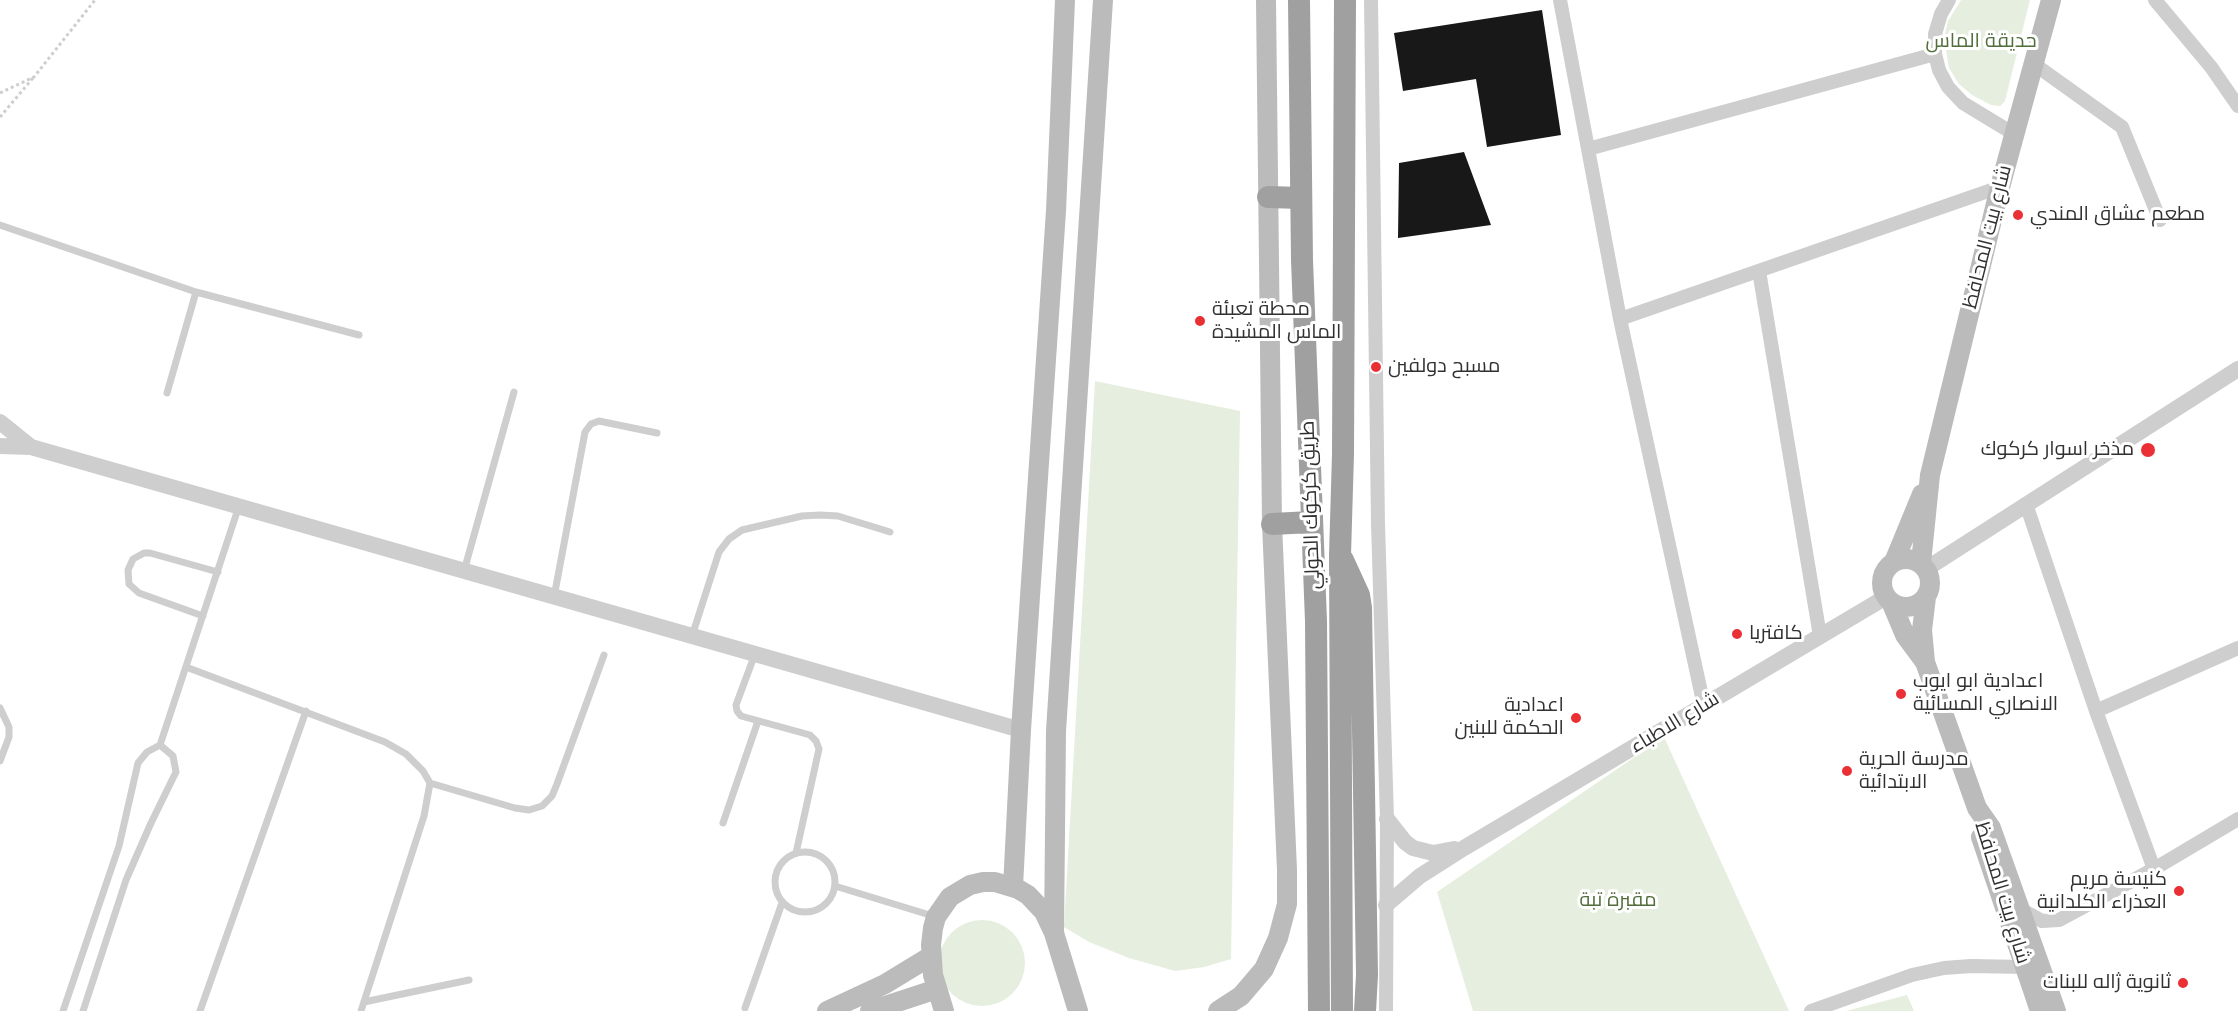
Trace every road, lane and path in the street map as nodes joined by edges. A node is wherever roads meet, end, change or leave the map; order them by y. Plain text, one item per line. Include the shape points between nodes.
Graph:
1 (95, 0) edge
2 (1065, 0) edge
3 (1103, 0) edge
4 (1266, 0) edge
5 (1299, 0) edge
6 (1345, 0) edge
7 (1371, 0) edge
8 (1560, 0) edge
9 (1949, 0) edge
10 (2051, 0) edge
11 (2155, 0) edge
12 (1935, 54) junction
13 (2034, 64) junction
14 (34, 77) junction
15 (0, 93) edge
16 (2238, 106) edge
17 (0, 117) edge
18 (2014, 134) junction
19 (1588, 149) junction
20 (2000, 188) junction
21 (1268, 197) junction
22 (1301, 198) junction
23 (2160, 220) dead end
24 (0, 225) edge
25 (1759, 271) junction
26 (196, 292) junction
27 (1620, 319) junction
28 (359, 335) dead end
29 (2238, 369) edge
30 (514, 392) dead end
31 (167, 393) dead end
32 (0, 422) edge
33 (657, 433) dead end
34 (0, 446) edge
35 (30, 447) junction
36 (1930, 475) junction
37 (2026, 504) junction
38 (239, 506) junction
39 (1311, 522) junction
40 (1272, 524) junction
41 (890, 532) dead end
42 (1340, 555) junction
43 (1894, 562) junction
44 (1923, 566) junction
45 (464, 571) junction
46 (218, 572) junction
47 (554, 597) junction
48 (1926, 597) junction
49 (1889, 600) junction
50 (203, 616) junction
51 (692, 636) junction
52 (1820, 636) junction
53 (2238, 648) edge
54 (755, 654) junction
55 (604, 655) dead end
56 (1925, 662) junction
57 (186, 667) junction
58 (1704, 706) junction
59 (0, 708) edge
60 (306, 711) junction
61 (2096, 711) junction
62 (758, 721) junction
63 (1022, 730) junction
64 (1056, 730) junction
65 (160, 746) junction
66 (0, 761) edge
67 (430, 783) junction
68 (1977, 808) junction
69 (1387, 819) junction
70 (2238, 819) edge
71 (723, 823) dead end
72 (1464, 848) junction
73 (796, 853) junction
74 (2154, 869) junction
75 (835, 886) junction
76 (1014, 887) junction
77 (782, 903) junction
78 (1386, 905) junction
79 (2020, 909) junction
80 (936, 917) junction
81 (1054, 933) junction
82 (931, 956) junction
83 (2025, 968) junction
84 (469, 980) dead end
85 (364, 1002) junction
86 (940, 1003) edge
87 (745, 1008) dead end
88 (1080, 1010) edge
89 (63, 1011) edge
90 (83, 1011) edge
91 (200, 1011) edge
92 (361, 1011) edge
93 (827, 1011) edge
94 (870, 1011) edge
95 (1218, 1011) edge
96 (1319, 1011) edge
97 (1342, 1011) edge
98 (1365, 1011) edge
99 (1386, 1011) edge
100 (1811, 1011) edge
101 (2040, 1011) edge
102 (2056, 1011) edge

1 - 14 path
2 - 63 main road via 1056,211
3 - 64 main road
4 - 21 main road
5 - 22 highway, طريق كركوك الحولي
6 - 42 highway, طريق كركوك الحولي
7 - 69 street via 1378,513
8 - 19 street
9 - 12 street via 1935,34
10 - 13 main road, شارع بيت المحافظ
11 - 16 street
12 - 18 street via 1948,87 1963,103
12 - 19 street
13 - 18 main road, شارع بيت المحافظ
13 - 23 street via 2122,127
14 - 15 path
14 - 17 path
18 - 20 main road, شارع بيت المحافظ
19 - 27 street
20 - 25 street
20 - 36 main road, شارع بيت المحافظ
21 - 22 highway
21 - 40 main road
22 - 39 highway, طريق كركوك الحولي
24 - 26 lane
25 - 27 street
25 - 52 street
26 - 28 lane
26 - 31 lane
27 - 58 street
29 - 37 street
30 - 45 lane
32 - 35 street
33 - 47 lane via 599,421 585,432
34 - 35 street
35 - 38 street
36 - 43 main road, شارع بيت المحافظ
36 - 44 main road, شارع بيت المحافظ
37 - 44 street
37 - 61 street
38 - 45 street
38 - 46 lane
39 - 40 highway
39 - 96 highway, طريق كركوك الحولي via 1316,621
40 - 95 main road via 1287,904 1264,969 1240,996
41 - 51 lane via 820,514 742,530 719,552
42 - 97 highway, طريق كركوك الحولي
42 - 98 highway via 1361,608
43 - 44 main road via 1912,559
43 - 49 main road, شارع بيت المحافظ via 1882,578 1882,588
44 - 48 main road, شارع بيت المحافظ via 1930,578
45 - 47 street
46 - 50 lane
46 - 50 lane via 150,553 133,559 128,570 129,584 139,593
47 - 51 street
48 - 49 main road via 1911,607 1901,607
48 - 56 main road, شارع بيت المحافظ via 1922,630
49 - 52 street, شارع الاطباء
49 - 56 main road, شارع بيت المحافظ via 1905,635
50 - 57 lane
51 - 54 street
52 - 58 street, شارع الاطباء
53 - 61 street
54 - 62 lane via 736,705 741,716
54 - 63 street
55 - 67 lane via 552,796 542,806 529,810 515,808
56 - 68 main road, شارع بيت المحافظ
57 - 60 lane
57 - 65 lane
58 - 72 street, شارع الاطباء
59 - 66 lane via 9,737
60 - 67 lane via 386,742 406,754
60 - 91 lane
61 - 74 street
62 - 71 lane
62 - 73 lane via 810,735 819,749
63 - 64 main road
63 - 76 main road
64 - 81 main road
65 - 89 lane via 147,752 138,763 119,846
65 - 90 lane via 173,756 176,772 126,880
67 - 85 lane via 424,816
68 - 79 main road, شارع بيت المحافظ via 1991,828
68 - 83 main road, شارع بيت المحافظ via 1978,826
69 - 72 street, شارع الاطباء via 1405,842 1422,852
69 - 78 street
70 - 74 street
72 - 78 street, شارع الاطباء via 1420,876
73 - 75 lane via 821,856 832,869
73 - 77 lane via 781,863 774,879
74 - 79 street via 2059,920 2042,921
75 - 77 lane via 828,902 814,911 797,912
75 - 80 lane
76 - 80 main road via 995,882 970,885 950,897
76 - 81 main road via 1037,903
77 - 87 lane
78 - 99 street
79 - 102 main road, شارع بيت المحافظ
80 - 82 main road
81 - 88 main road
82 - 86 main road
82 - 93 main road via 885,984
83 - 100 street via 1944,968 1912,975
83 - 101 main road, شارع بيت المحافظ
84 - 85 lane
85 - 92 lane
86 - 94 main road

